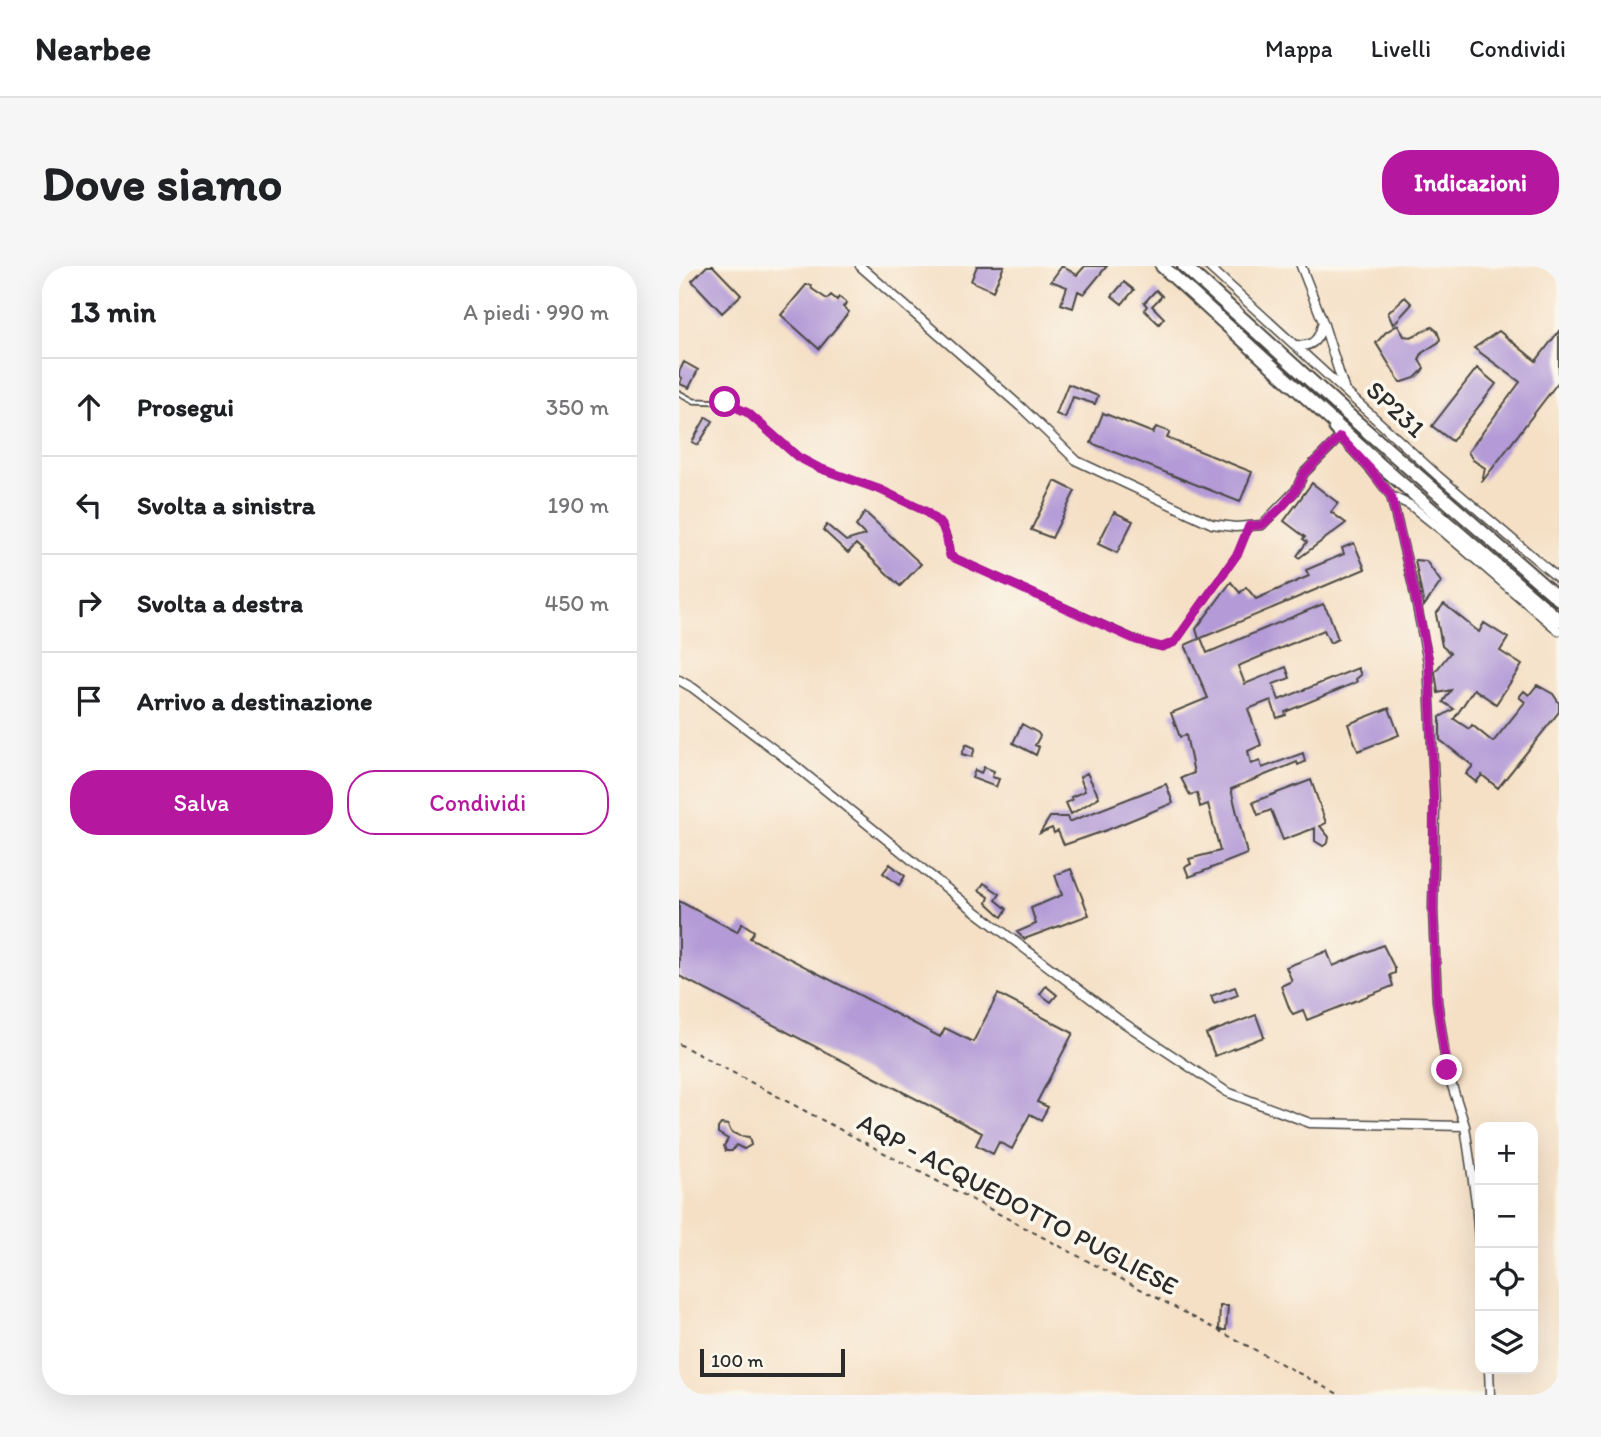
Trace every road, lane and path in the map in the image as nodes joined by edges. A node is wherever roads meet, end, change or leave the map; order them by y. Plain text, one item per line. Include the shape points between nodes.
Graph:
1 (860, 266) edge
2 (1163, 266) edge
3 (1184, 266) edge
4 (1208, 266) edge
5 (1301, 266) edge
6 (1323, 322) junction
7 (1292, 344) junction
8 (1292, 386) junction
9 (1345, 390) junction
10 (679, 393) edge
11 (1340, 437) junction
12 (1391, 496) junction
13 (1249, 526) junction
14 (1559, 579) edge
15 (1559, 598) edge
16 (1559, 620) edge
17 (1559, 631) edge
18 (679, 680) edge
19 (679, 1044) edge
20 (1465, 1126) junction
21 (1480, 1248) edge
22 (1489, 1374) edge
23 (1340, 1395) edge
24 (1490, 1395) edge

1 - 13 street via 1077,461 1212,524
2 - 8 highway, SP231
3 - 15 highway, SP231
4 - 7 street, SP231
5 - 6 street
6 - 7 street via 1320,337 1313,343 1304,347
6 - 9 street
7 - 9 street, SP231
8 - 11 street
8 - 16 highway, SP231
9 - 14 street, SP231
10 - 13 lane via 694,401 725,402 748,413 798,457 925,511 942,525 950,556 1150,645 1175,642 1238,553
11 - 12 street
11 - 13 street via 1304,473 1282,507 1262,525
12 - 17 street via 1445,533
12 - 20 street via 1429,662 1437,1001 1447,1070
18 - 20 street via 1118,1019 1227,1092 1310,1123
19 - 23 path, AQP - ACQUEDOTTO PUGLIESE
20 - 21 street
22 - 24 street

